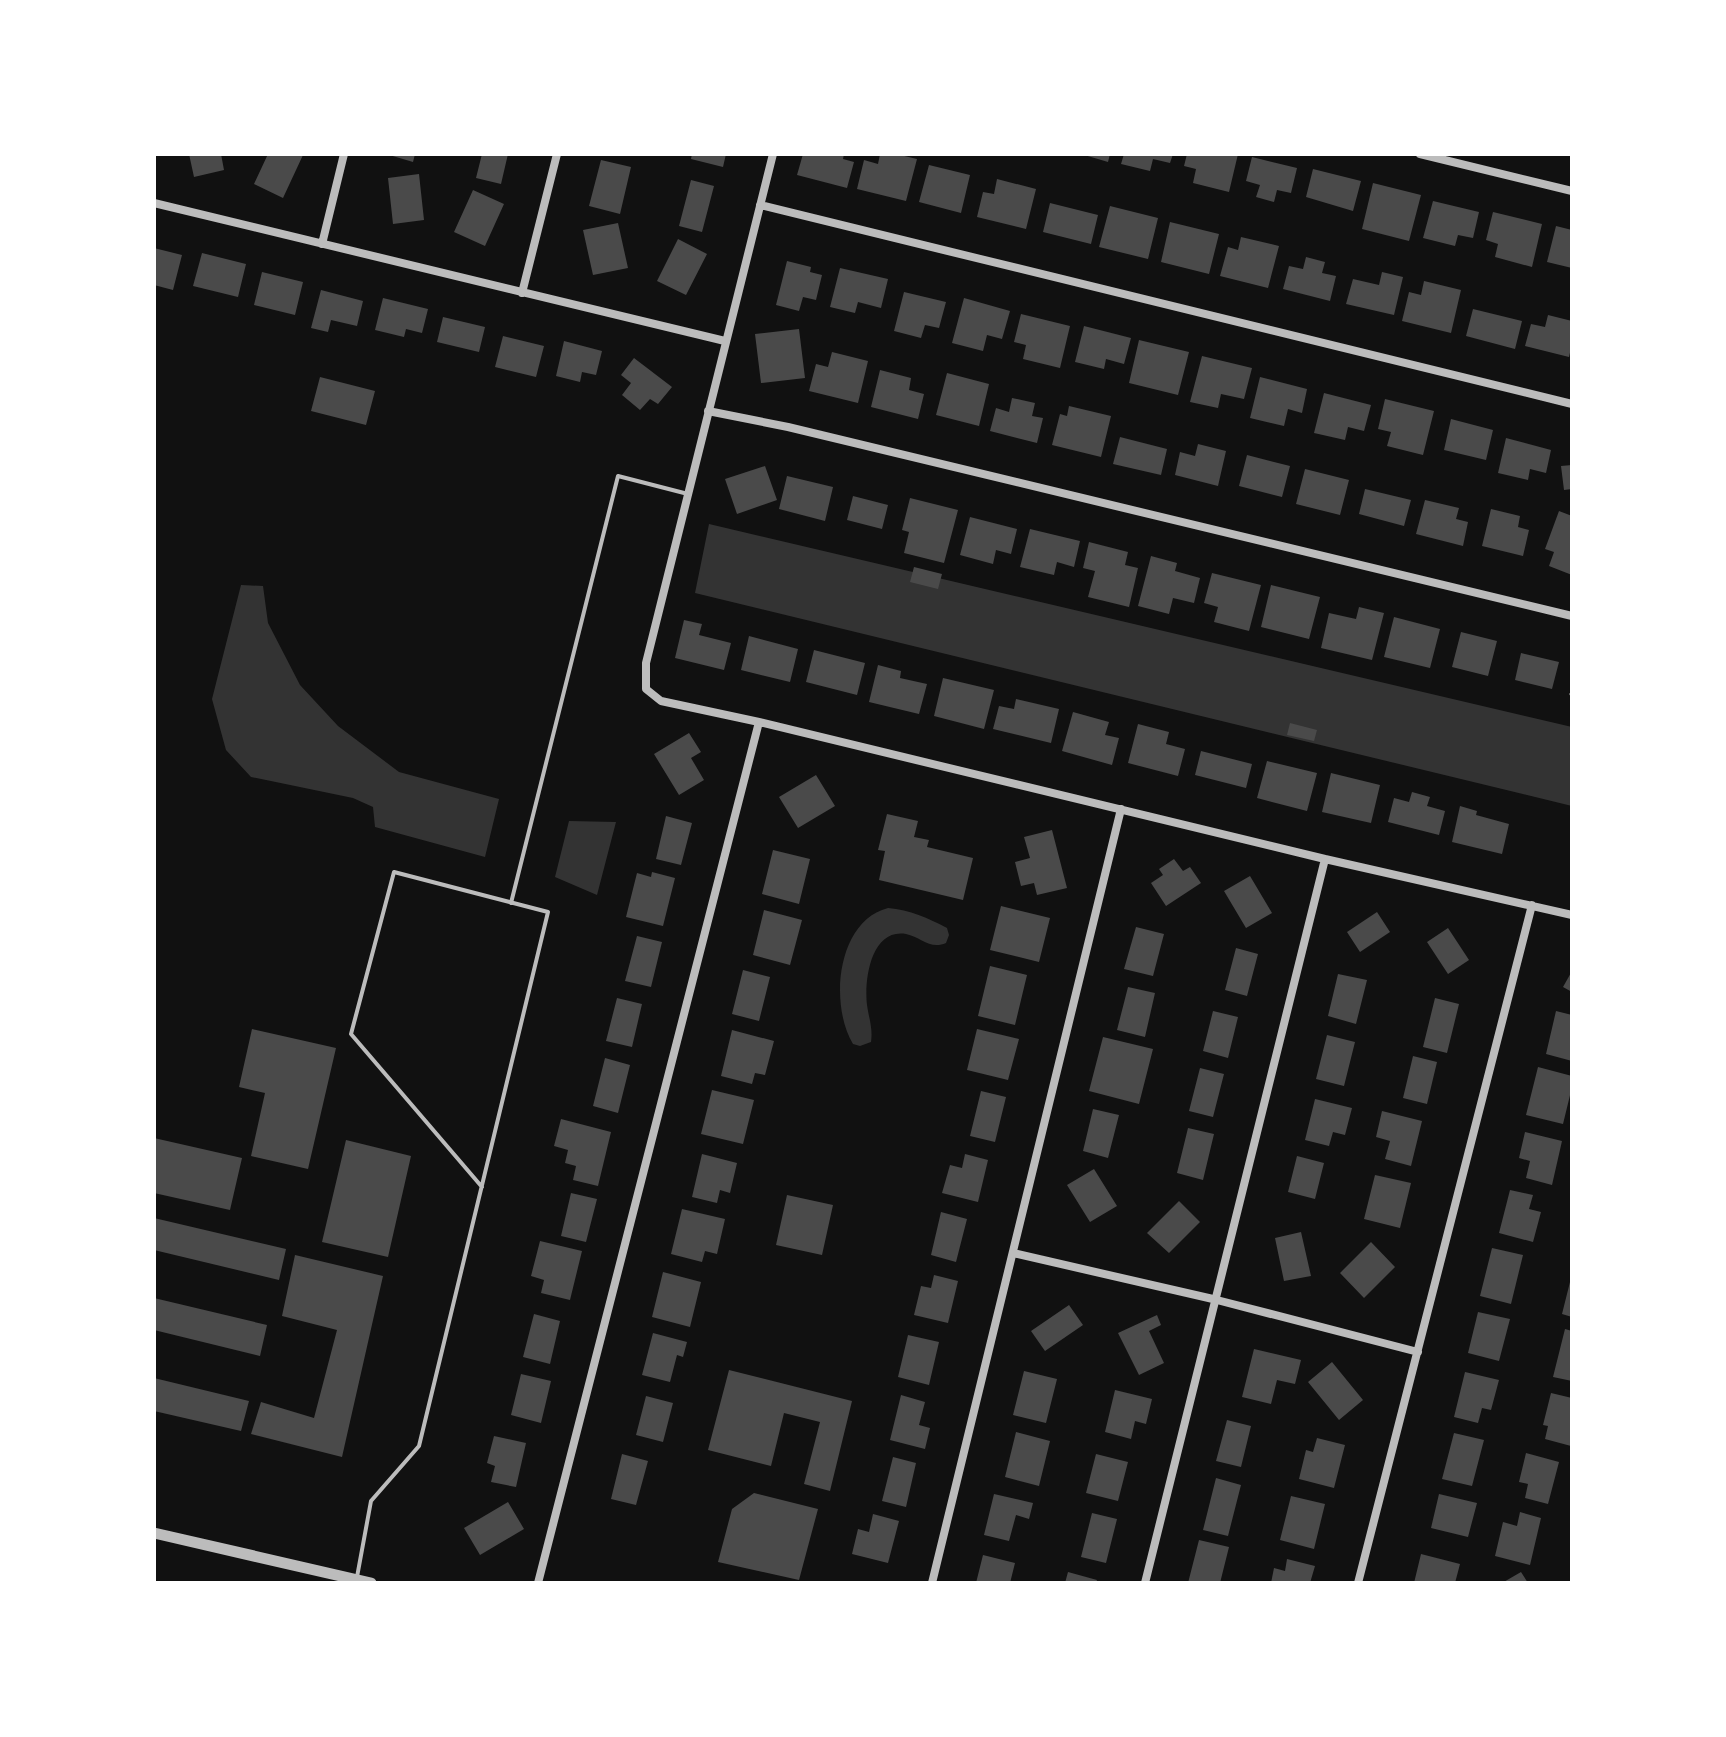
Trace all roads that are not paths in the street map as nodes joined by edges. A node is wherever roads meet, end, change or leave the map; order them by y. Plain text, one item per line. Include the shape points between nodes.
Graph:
1 (344, 154) edge
2 (557, 154) edge
3 (773, 154) edge
4 (1420, 154) edge
5 (1572, 191) edge
6 (154, 203) edge
7 (760, 205) junction
8 (322, 244) junction
9 (522, 293) junction
10 (725, 341) junction
11 (1572, 404) edge
12 (708, 411) junction
13 (688, 494) junction
14 (1572, 616) edge
15 (759, 722) junction
16 (1121, 809) junction
17 (1325, 859) junction
18 (511, 903) junction
19 (1532, 905) junction
20 (1572, 915) edge
21 (482, 1187) junction
22 (1013, 1253) junction
23 (1213, 1299) junction
24 (1418, 1352) junction
25 (154, 1533) edge
26 (357, 1579) junction
27 (371, 1583) edge
28 (538, 1583) edge
29 (932, 1583) edge
30 (1145, 1583) edge
31 (1358, 1583) edge

1 - 8 street
2 - 9 street
3 - 7 street
4 - 5 street
6 - 8 street
7 - 10 street
7 - 11 street
8 - 9 street
9 - 10 street
10 - 12 street
12 - 13 street
12 - 14 street
13 - 15 street via 646,663 646,689 661,701
13 - 18 lane via 618,476
15 - 16 street
15 - 28 street
16 - 17 street
16 - 22 street
17 - 19 street
17 - 23 street
18 - 21 lane via 548,912
18 - 21 lane via 394,872 351,1034
19 - 20 street
19 - 24 street
21 - 26 lane via 419,1446 371,1501
22 - 23 street
22 - 29 street
23 - 24 street
23 - 30 street
24 - 31 street
25 - 26 street
26 - 27 street

